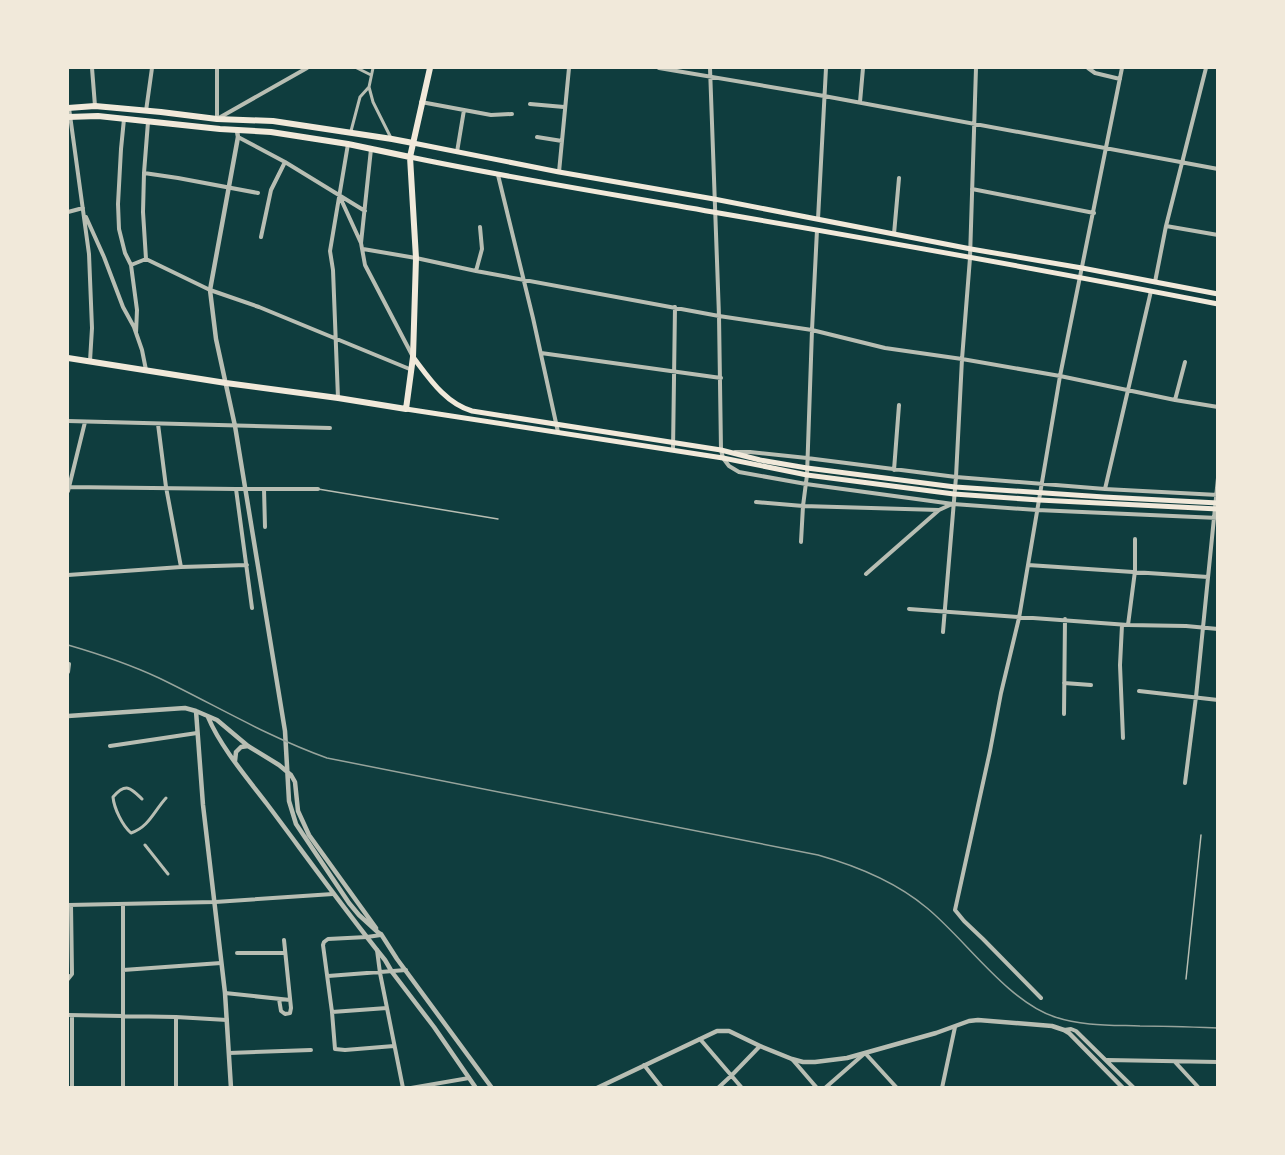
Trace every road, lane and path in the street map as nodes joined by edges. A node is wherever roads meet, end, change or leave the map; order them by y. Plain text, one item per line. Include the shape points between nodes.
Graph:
1 (92, 68) edge
2 (152, 68) edge
3 (217, 68) edge
4 (307, 68) edge
5 (357, 68) edge
6 (373, 68) edge
7 (430, 68) edge
8 (569, 68) edge
9 (659, 68) edge
10 (710, 68) edge
11 (826, 68) edge
12 (863, 68) edge
13 (976, 68) edge
14 (1088, 68) edge
15 (1122, 68) edge
16 (1206, 68) edge
17 (371, 75) junction
18 (710, 77) junction
19 (1120, 79) junction
20 (369, 87) junction
21 (824, 96) junction
22 (421, 102) junction
23 (860, 102) junction
24 (530, 104) dead end
25 (95, 106) junction
26 (564, 107) junction
27 (68, 108) edge
28 (464, 110) junction
29 (146, 111) junction
30 (512, 114) dead end
31 (69, 117) edge
32 (124, 119) junction
33 (217, 119) junction
34 (148, 122) junction
35 (974, 124) junction
36 (350, 132) junction
37 (238, 134) junction
38 (537, 137) dead end
39 (392, 139) junction
40 (562, 141) junction
41 (413, 143) junction
42 (348, 144) junction
43 (1107, 147) junction
44 (371, 148) junction
45 (457, 153) junction
46 (410, 157) junction
47 (285, 162) junction
48 (1182, 163) junction
49 (1218, 169) edge
50 (559, 172) junction
51 (144, 173) junction
52 (498, 175) junction
53 (899, 178) dead end
54 (229, 187) junction
55 (972, 189) junction
56 (258, 193) dead end
57 (339, 195) junction
58 (714, 199) junction
59 (84, 211) junction
60 (365, 211) junction
61 (68, 212) edge
62 (715, 212) junction
63 (1094, 213) junction
64 (818, 220) junction
65 (1166, 226) junction
66 (480, 227) dead end
67 (817, 230) junction
68 (894, 234) junction
69 (1218, 235) edge
70 (261, 237) dead end
71 (360, 243) junction
72 (363, 249) junction
73 (971, 249) junction
74 (416, 258) junction
75 (970, 258) junction
76 (146, 260) junction
77 (131, 265) junction
78 (1082, 268) junction
79 (476, 271) junction
80 (1080, 277) junction
81 (524, 280) junction
82 (1155, 282) junction
83 (210, 290) junction
84 (1151, 291) junction
85 (1218, 294) edge
86 (1218, 304) edge
87 (675, 307) junction
88 (719, 316) junction
89 (812, 330) junction
90 (136, 333) junction
91 (335, 338) junction
92 (541, 353) junction
93 (413, 357) junction
94 (68, 358) edge
95 (962, 359) junction
96 (90, 362) junction
97 (1185, 362) dead end
98 (146, 370) junction
99 (412, 370) junction
100 (675, 372) junction
101 (1060, 376) junction
102 (721, 378) junction
103 (226, 383) junction
104 (1128, 390) junction
105 (338, 398) junction
106 (1175, 400) junction
107 (899, 405) dead end
108 (1218, 407) edge
109 (406, 409) junction
110 (68, 421) edge
111 (85, 422) junction
112 (158, 424) junction
113 (556, 424) junction
114 (235, 426) junction
115 (330, 428) dead end
116 (558, 432) junction
117 (674, 442) junction
118 (673, 450) junction
119 (721, 450) junction
120 (731, 452) junction
121 (723, 458) junction
122 (807, 458) junction
123 (894, 470) junction
124 (807, 471) junction
125 (956, 477) junction
126 (1218, 478) edge
127 (806, 484) junction
128 (1042, 484) junction
129 (166, 487) junction
130 (955, 487) junction
131 (68, 488) edge
132 (236, 489) junction
133 (245, 489) junction
134 (264, 489) junction
135 (318, 489) joint
136 (1105, 489) junction
137 (1041, 493) junction
138 (954, 494) junction
139 (1217, 495) edge
140 (1039, 500) junction
141 (756, 502) dead end
142 (953, 504) junction
143 (803, 506) junction
144 (1216, 506) edge
145 (939, 510) junction
146 (1037, 510) junction
147 (1216, 518) edge
148 (498, 519) dead end
149 (265, 527) dead end
150 (1135, 539) dead end
151 (801, 542) dead end
152 (247, 565) junction
153 (1028, 565) junction
154 (181, 567) junction
155 (1134, 572) junction
156 (866, 574) dead end
157 (68, 575) edge
158 (1208, 577) junction
159 (252, 608) dead end
160 (909, 609) dead end
161 (945, 612) junction
162 (1019, 618) junction
163 (1065, 619) junction
164 (1122, 625) junction
165 (1128, 625) junction
166 (1203, 627) junction
167 (1218, 629) edge
168 (943, 632) dead end
169 (69, 664) dead end
170 (68, 672) edge
171 (1064, 683) junction
172 (1091, 685) dead end
173 (1139, 691) dead end
174 (1196, 697) junction
175 (1218, 700) edge
176 (196, 711) junction
177 (1064, 714) dead end
178 (68, 716) edge
179 (208, 717) junction
180 (197, 733) junction
181 (1123, 738) dead end
182 (110, 746) dead end
183 (248, 746) junction
184 (236, 762) junction
185 (1185, 783) dead end
186 (166, 798) dead end
187 (142, 799) dead end
188 (1200, 835) dead end
189 (145, 845) dead end
190 (168, 874) dead end
191 (333, 894) junction
192 (215, 902) junction
193 (69, 905) edge
194 (123, 905) junction
195 (359, 915) junction
196 (381, 935) junction
197 (367, 937) junction
198 (284, 940) dead end
199 (377, 950) junction
200 (237, 953) dead end
201 (285, 953) junction
202 (221, 963) junction
203 (123, 970) junction
204 (406, 970) junction
205 (392, 972) junction
206 (380, 973) junction
207 (328, 976) junction
208 (1186, 979) dead end
209 (68, 980) edge
210 (225, 993) junction
211 (1041, 998) dead end
212 (279, 999) junction
213 (290, 1000) junction
214 (387, 1008) junction
215 (332, 1012) junction
216 (70, 1016) edge
217 (122, 1017) junction
218 (176, 1017) junction
219 (227, 1020) junction
220 (444, 1021) junction
221 (434, 1027) junction
222 (955, 1027) junction
223 (1064, 1030) junction
224 (699, 1038) junction
225 (394, 1046) junction
226 (760, 1046) junction
227 (311, 1050) dead end
228 (229, 1053) junction
229 (865, 1053) junction
230 (792, 1059) junction
231 (1107, 1060) junction
232 (1174, 1061) junction
233 (1218, 1062) edge
234 (644, 1065) junction
235 (732, 1075) junction
236 (469, 1078) junction
237 (600, 1087) edge
238 (72, 1088) edge
239 (123, 1088) edge
240 (176, 1088) edge
241 (231, 1088) edge
242 (403, 1088) edge
243 (411, 1088) edge
244 (476, 1088) edge
245 (492, 1088) edge
246 (662, 1088) edge
247 (718, 1088) edge
248 (742, 1088) edge
249 (817, 1088) edge
250 (825, 1088) edge
251 (897, 1088) edge
252 (942, 1088) edge
253 (1123, 1088) edge
254 (1134, 1088) edge
255 (1199, 1088) edge

1 - 25 street
2 - 29 street
3 - 33 street
4 - 33 street
5 - 17 street
6 - 17 street
7 - 22 main road
8 - 26 street
9 - 18 street
10 - 18 street
11 - 21 street
12 - 23 street
13 - 35 street
14 - 19 street via 1095,74
15 - 19 street
16 - 48 street
17 - 20 street
18 - 21 street
18 - 58 street
19 - 43 street
20 - 36 street via 360,97
20 - 39 street
21 - 23 street
21 - 64 street
22 - 28 street
22 - 41 main road
23 - 35 street
24 - 26 street
25 - 27 main road
25 - 29 main road
26 - 40 street
27 - 31 street
28 - 30 street
28 - 45 street
29 - 33 main road
31 - 32 main road
31 - 59 street
32 - 34 main road
32 - 77 street via 119,230
33 - 36 main road via 273,121
34 - 37 main road
34 - 51 street
35 - 43 street
35 - 55 street
36 - 39 main road
37 - 42 main road via 271,132
37 - 47 street
37 - 54 street
38 - 40 street
39 - 41 main road
40 - 50 street
41 - 45 main road
41 - 46 main road
42 - 44 main road
42 - 57 street
43 - 48 street
43 - 63 street
44 - 46 main road
44 - 60 street
45 - 50 main road
46 - 52 main road
46 - 74 main road
47 - 57 street
47 - 70 street via 271,190
48 - 49 street
48 - 65 street
50 - 58 main road
51 - 54 street
51 - 76 street
52 - 62 main road
52 - 81 street
53 - 68 street
54 - 56 street
54 - 83 street
55 - 63 street
55 - 73 street
57 - 60 street
57 - 71 street
57 - 91 street via 330,251
58 - 62 street
58 - 64 main road
59 - 61 street
59 - 90 street
59 - 96 street via 92,328
60 - 71 street
62 - 67 main road
62 - 88 street
63 - 78 street
64 - 68 main road
65 - 69 street
65 - 82 street
66 - 79 street via 482,249
67 - 75 main road
67 - 89 street
68 - 73 main road
71 - 72 street
72 - 74 street
72 - 93 street via 365,265
73 - 75 street
73 - 78 main road
74 - 79 street
74 - 93 main road
75 - 80 main road
75 - 95 street
76 - 77 street
76 - 83 street
77 - 90 street
78 - 80 street
78 - 82 main road
79 - 81 street
80 - 84 main road
80 - 101 street
81 - 87 street
81 - 92 street
82 - 85 main road
83 - 91 street
83 - 103 street
84 - 86 main road
84 - 104 street
87 - 88 street
87 - 100 street
88 - 89 street
88 - 102 street
89 - 95 street via 885,348
89 - 122 street
90 - 98 street
91 - 99 street
91 - 105 street
92 - 100 street
92 - 113 street
93 - 99 main road
93 - 113 main road via 456,404 472,411
94 - 96 main road
95 - 101 street
95 - 125 street
96 - 98 main road
97 - 106 street
98 - 103 main road
99 - 109 main road
100 - 102 street
100 - 117 street
101 - 104 street
101 - 128 street
102 - 119 street
103 - 105 main road
103 - 114 street
104 - 106 street
104 - 136 street
105 - 109 main road
106 - 108 street
107 - 123 street
109 - 116 main road
110 - 111 street
111 - 112 street
111 - 131 street
112 - 114 street
112 - 129 street
113 - 116 street
113 - 117 main road
114 - 115 street
114 - 133 street
116 - 118 main road
117 - 118 street
117 - 119 main road
118 - 121 main road
119 - 120 main road
119 - 121 street
120 - 122 street
120 - 124 main road
121 - 124 main road
121 - 127 street via 745,474
122 - 123 street
122 - 124 street
123 - 125 street
124 - 127 street
124 - 130 main road
124 - 138 main road
125 - 128 street
125 - 130 street
126 - 139 street
127 - 142 street
127 - 143 street
128 - 136 street
128 - 137 street
129 - 131 street
129 - 132 street
129 - 154 street
130 - 137 main road
130 - 138 street
132 - 133 street
132 - 152 street
133 - 134 street
133 - 195 street via 285,731 289,801 296,824
134 - 135 street
134 - 149 street
135 - 148 lane
136 - 139 street
137 - 140 street
137 - 144 main road
138 - 140 main road
138 - 142 street
139 - 144 street
140 - 144 main road
140 - 146 street
141 - 143 street
142 - 145 street
142 - 146 street
142 - 161 street
143 - 145 street
143 - 151 street
144 - 147 street
145 - 156 street
146 - 147 street
146 - 153 street
147 - 158 street
150 - 155 street
152 - 154 street
152 - 159 street
153 - 155 street
153 - 162 street
154 - 157 street
155 - 158 street
155 - 165 street
158 - 166 street
160 - 161 street
161 - 162 street
161 - 168 street
162 - 163 street
162 - 211 street via 955,910
163 - 164 street
163 - 171 street
164 - 165 street
164 - 181 street
165 - 166 street
166 - 167 street
166 - 174 street
169 - 170 street
171 - 172 street
171 - 177 street
173 - 174 street
174 - 175 street
174 - 185 street
176 - 178 street via 185,708
176 - 179 street
176 - 180 street
179 - 183 street
179 - 184 street
180 - 182 street
180 - 192 street
183 - 184 street via 236,752
183 - 196 street via 291,775 298,811 309,835
184 - 191 street
186 - 187 street via 147,824 131,833 119,816 113,797 126,788
188 - 208 lane
189 - 190 street
191 - 192 street
191 - 197 street
192 - 194 street
192 - 202 street
193 - 194 street
193 - 209 street via 72,974
194 - 203 street
195 - 196 street
195 - 197 street
196 - 197 street
196 - 204 street
197 - 199 street
197 - 207 street via 324,942
198 - 201 street
199 - 205 street
199 - 206 street
200 - 201 street
201 - 213 street
202 - 203 street
202 - 210 street
203 - 217 street
204 - 205 street
204 - 220 street
205 - 206 street
205 - 221 street
206 - 207 street
206 - 214 street
207 - 215 street
210 - 212 street
210 - 219 street
212 - 213 street
212 - 213 street via 285,1014 290,1013
214 - 215 street
214 - 225 street
215 - 225 street via 335,1049
216 - 217 street
216 - 238 street
217 - 218 street
217 - 239 street
218 - 219 street
218 - 240 street
219 - 228 street
220 - 221 street
220 - 245 street
221 - 236 street
222 - 223 street via 989,1020
222 - 229 street
222 - 252 street
223 - 231 street via 1076,1031
223 - 253 street
224 - 226 street via 723,1030
224 - 234 street
224 - 235 street
225 - 242 street
226 - 230 street
226 - 235 street
227 - 228 street
228 - 241 street
229 - 230 street via 815,1062
229 - 250 street
229 - 251 street
230 - 249 street
231 - 232 street
231 - 254 street
232 - 233 street
232 - 255 street
234 - 237 street
234 - 246 street
235 - 247 street
235 - 248 street
236 - 243 street
236 - 244 street

